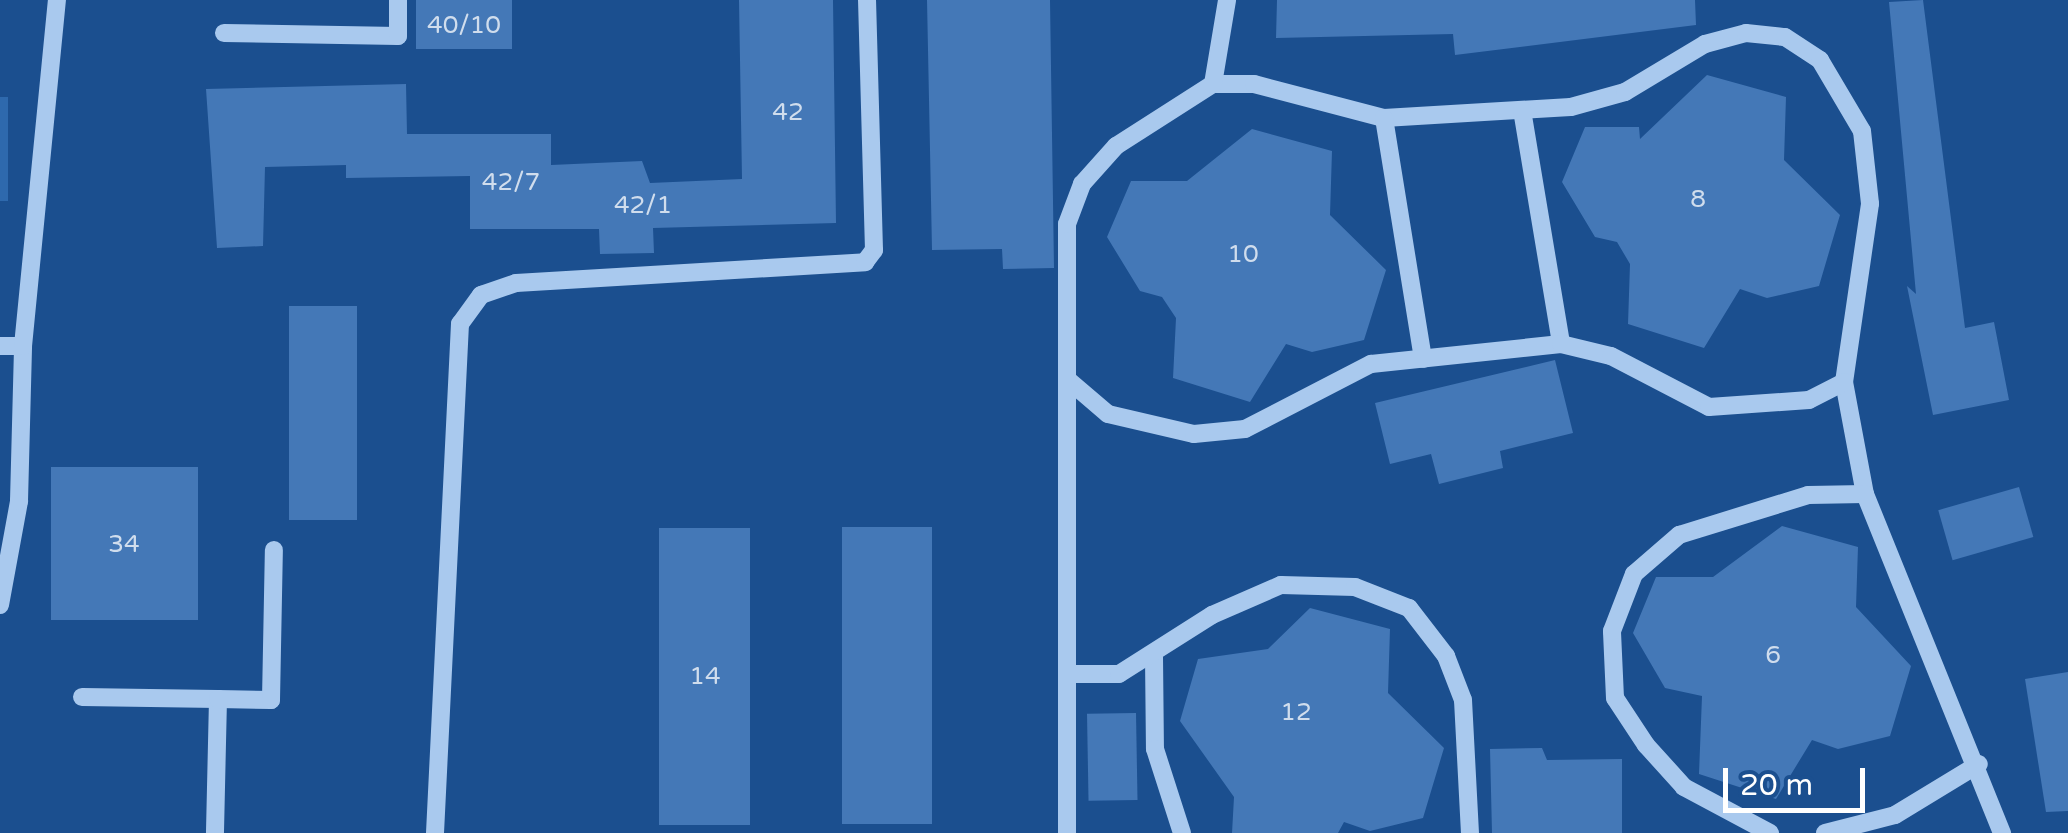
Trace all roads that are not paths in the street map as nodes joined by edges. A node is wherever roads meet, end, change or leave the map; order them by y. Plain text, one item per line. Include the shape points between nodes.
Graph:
1 (57, 0) edge
2 (398, 0) edge
3 (868, 0) edge
4 (1227, 0) edge
5 (224, 33) dead end
6 (1213, 84) junction
7 (1522, 110) junction
8 (1384, 118) junction
9 (1560, 344) junction
10 (0, 346) edge
11 (23, 346) junction
12 (1423, 358) junction
13 (1067, 379) junction
14 (1844, 382) junction
15 (1865, 494) junction
16 (274, 550) dead end
17 (0, 605) edge
18 (1154, 657) junction
19 (1067, 674) junction
20 (82, 697) dead end
21 (218, 699) junction
22 (1979, 764) junction
23 (215, 833) edge
24 (435, 833) edge
25 (1067, 833) edge
26 (1182, 833) edge
27 (1470, 833) edge
28 (1770, 833) edge
29 (1825, 833) edge
30 (2002, 833) edge

1 - 11 street
2 - 5 street via 398,36
3 - 24 street via 874,250 866,262 516,283 481,295 460,324
4 - 6 street
6 - 8 street via 1254,84
6 - 13 street via 1116,146 1082,184 1067,224
7 - 8 street
7 - 9 street
7 - 14 street via 1625,92 1705,44 1746,33 1785,36 1820,60 1862,131 1870,204
8 - 12 street
9 - 12 street
9 - 14 street via 1611,356 1709,407 1809,400
10 - 11 street
11 - 17 street via 19,501
12 - 13 street via 1371,364 1245,430 1194,434 1108,414
13 - 19 street
14 - 15 street
15 - 22 street
15 - 28 street via 1808,494 1679,535 1634,574 1612,632 1615,698 1646,745 1684,787
16 - 21 street via 272,700
18 - 19 street via 1119,674
18 - 26 street via 1155,749
18 - 27 street via 1212,615 1281,585 1355,587 1409,608 1446,656 1463,700
19 - 25 street
20 - 21 street
21 - 23 street
22 - 29 street via 1895,815
22 - 30 street

